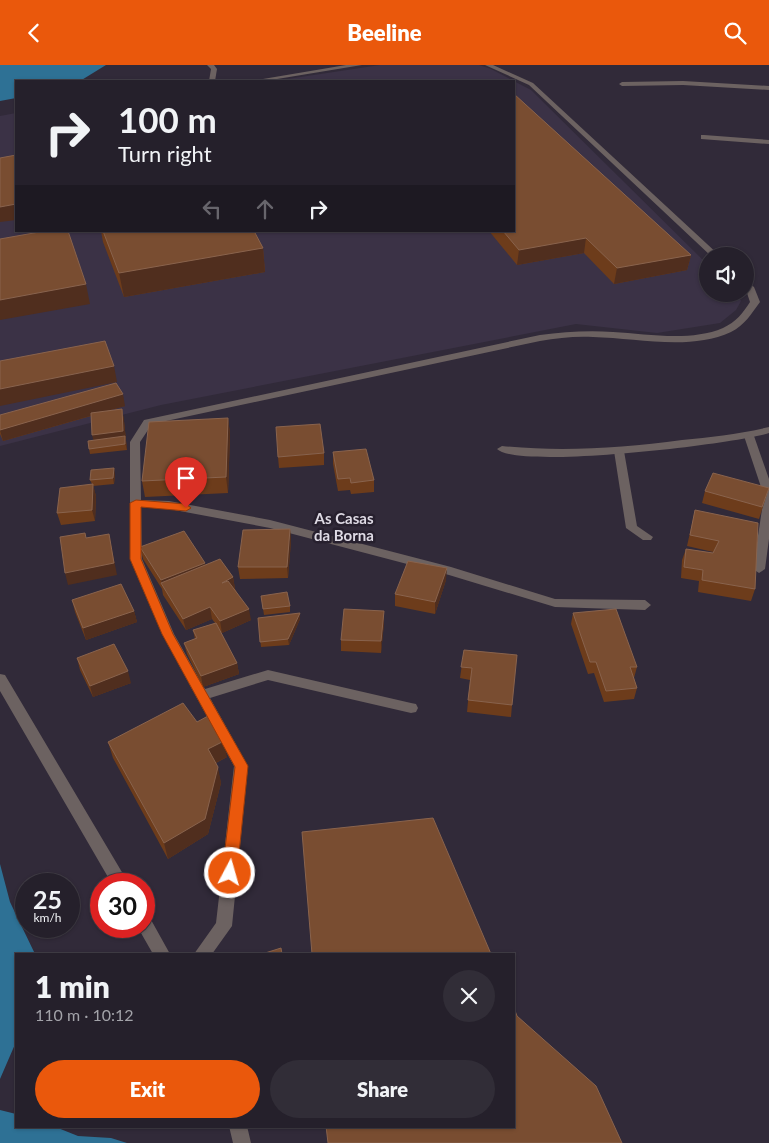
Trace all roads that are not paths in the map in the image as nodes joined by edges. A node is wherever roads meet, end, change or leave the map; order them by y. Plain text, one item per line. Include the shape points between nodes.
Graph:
1 (210, 65) edge
2 (359, 65) edge
3 (488, 65) edge
4 (212, 80) edge
5 (261, 80) edge
6 (622, 84) dead end
7 (769, 88) edge
8 (704, 137) dead end
9 (769, 142) edge
10 (706, 247) edge
11 (754, 299) edge
12 (769, 430) edge
13 (749, 435) junction
14 (502, 449) dead end
15 (619, 451) junction
16 (769, 496) edge
17 (136, 503) junction
18 (647, 537) dead end
19 (759, 569) edge
20 (645, 605) dead end
21 (0, 679) edge
22 (202, 695) junction
23 (412, 708) dead end
24 (115, 873) edge
25 (153, 938) edge
26 (161, 953) edge
27 (203, 953) edge
28 (238, 1128) edge
29 (242, 1143) edge

1 - 4 street via 214,69
2 - 5 street
3 - 10 street via 531,84
6 - 7 street via 693,83
8 - 9 street
11 - 17 street via 750,315 736,326 704,336 673,339 568,334 148,422 135,442
12 - 13 street
13 - 15 street
13 - 16 street
14 - 15 street via 531,454
15 - 18 street via 632,528
16 - 19 street
17 - 20 street via 169,505 270,524 451,571 556,603
17 - 22 street via 136,559 168,634
21 - 24 street
22 - 23 street via 268,675
22 - 27 street via 241,766 224,926
25 - 26 street
28 - 29 street

